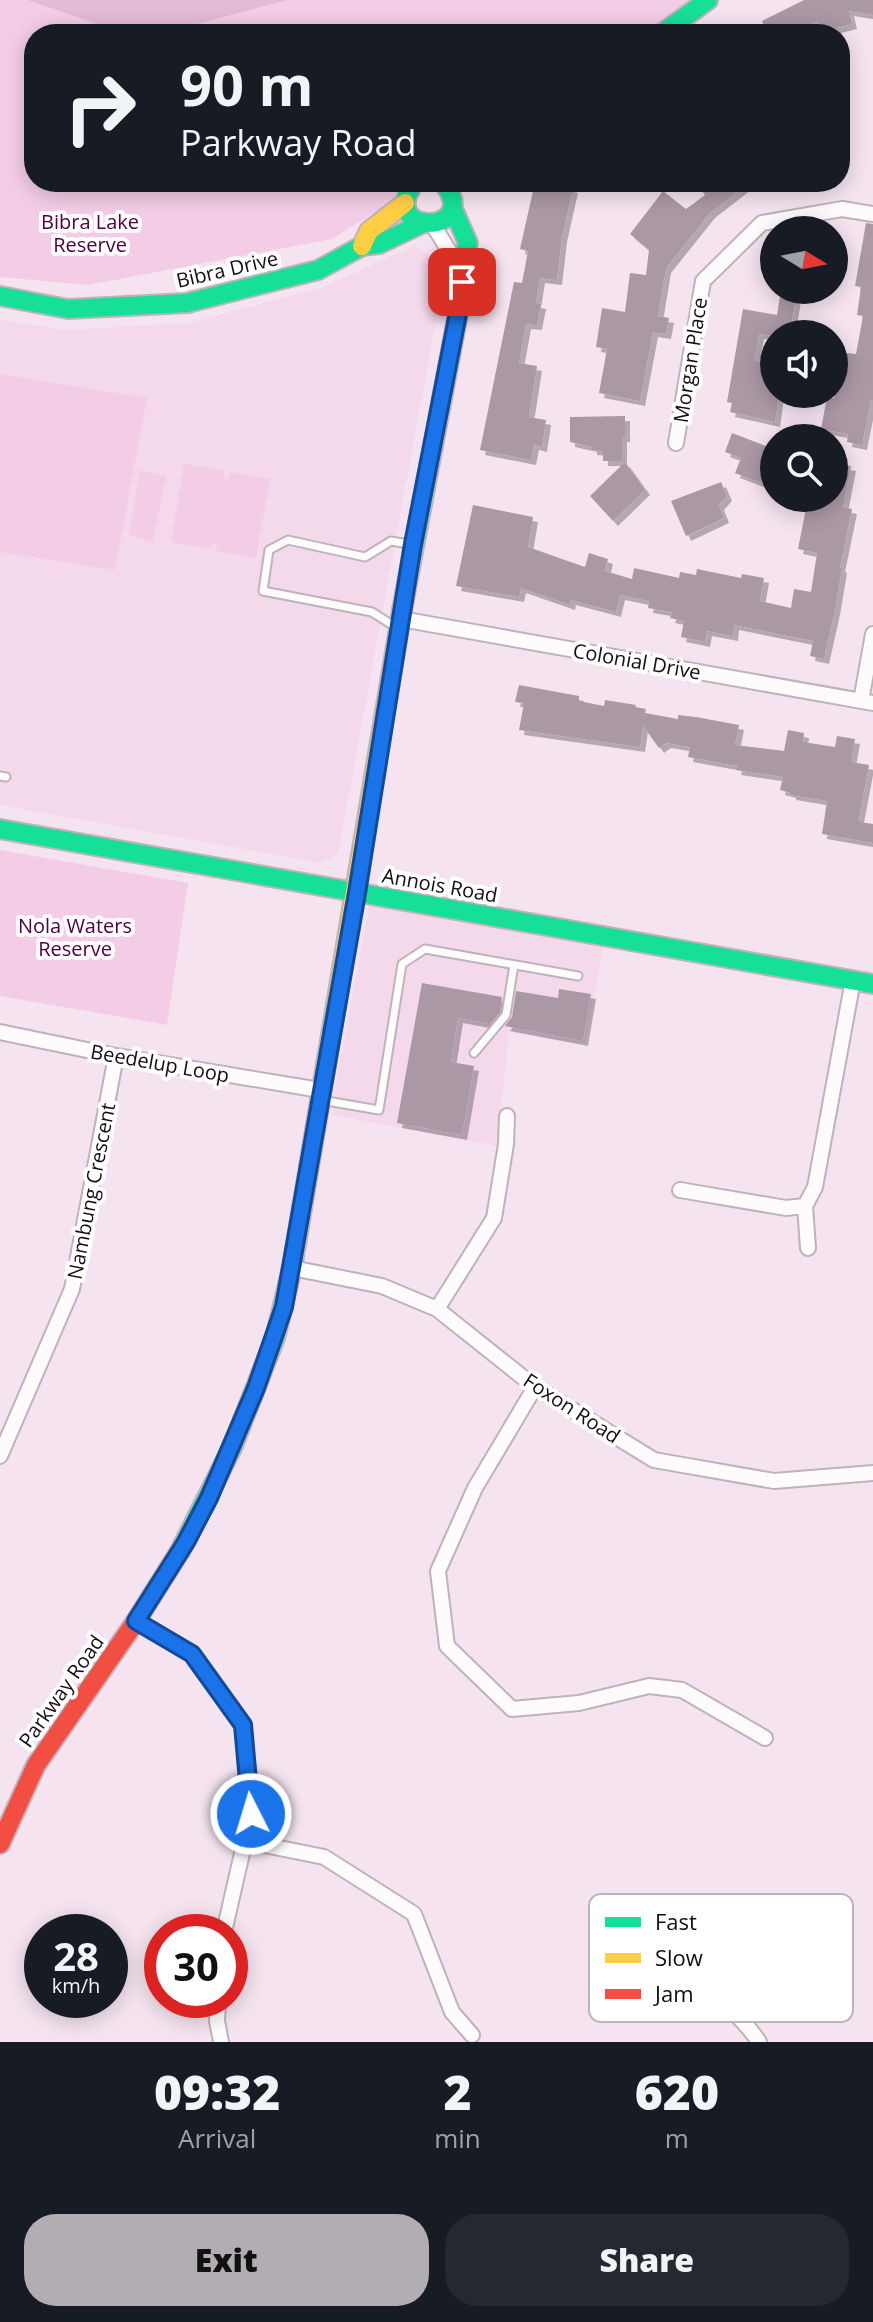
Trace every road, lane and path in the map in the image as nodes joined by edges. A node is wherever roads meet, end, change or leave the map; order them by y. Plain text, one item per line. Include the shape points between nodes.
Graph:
1 (708, 0) edge
2 (675, 24) edge
3 (408, 192) edge
4 (450, 196) edge
5 (405, 203) junction
6 (873, 214) edge
7 (427, 225) junction
8 (362, 246) junction
9 (462, 266) junction
10 (0, 296) edge
11 (676, 443) dead end
12 (413, 544) junction
13 (400, 624) junction
14 (873, 634) edge
15 (867, 702) edge
16 (0, 829) edge
17 (357, 893) junction
18 (514, 965) junction
19 (578, 976) dead end
20 (853, 980) junction
21 (873, 984) edge
22 (0, 1032) edge
23 (474, 1053) dead end
24 (116, 1056) junction
25 (320, 1095) junction
26 (507, 1116) dead end
27 (680, 1190) dead end
28 (805, 1206) junction
29 (808, 1248) dead end
30 (292, 1268) junction
31 (437, 1309) junction
32 (535, 1387) junction
33 (0, 1456) edge
34 (873, 1473) edge
35 (136, 1621) junction
36 (765, 1738) dead end
37 (6, 1814) edge
38 (245, 1841) junction
39 (0, 1844) edge
40 (228, 1914) edge
41 (217, 2018) edge
42 (743, 2022) edge
43 (472, 2035) dead end
44 (221, 2042) edge
45 (759, 2042) edge

1 - 2 street
3 - 5 street
4 - 7 street, Bibra Drive via 445,220
4 - 9 street, Parkway Road via 468,243
5 - 7 street via 410,216
5 - 8 street, Bibra Drive via 369,231
6 - 11 street, Morgan Place via 842,209 762,223 703,281
7 - 8 street, Bibra Drive
7 - 9 street
8 - 10 street, Bibra Drive via 318,270 187,303 68,309
9 - 12 street, Parkway Road via 461,298
12 - 13 street, Parkway Road
12 - 13 lane via 391,541 365,557 288,540 269,550 263,591 372,612
13 - 15 street, Colonial Drive
13 - 17 street, Parkway Road
14 - 15 street
16 - 17 street, Annois Road
17 - 20 street, Annois Road
17 - 25 street, Parkway Road
18 - 19 lane
18 - 23 lane via 506,1015
18 - 25 lane via 425,949 402,964 379,1110
20 - 21 street, Annois Road
20 - 28 street via 815,1187
22 - 24 street, Beedelup Loop
24 - 25 street, Beedelup Loop
24 - 33 street, Nambung Crescent via 72,1289
25 - 30 street, Parkway Road
26 - 31 street via 494,1218
27 - 28 street via 786,1208
28 - 29 street
30 - 31 street, Foxon Road via 382,1286
30 - 35 street, Parkway Road via 275,1338 232,1448 186,1542
31 - 32 street, Foxon Road
32 - 34 street, Foxon Road via 654,1460 774,1481
32 - 36 street via 475,1488 438,1571 447,1646 512,1709 579,1703 649,1686 682,1690
35 - 37 street, Parkway Road
35 - 38 street via 192,1654 243,1725 251,1814
37 - 39 street, Parkway Road
38 - 40 street
38 - 43 street via 324,1857 414,1914 452,2012
41 - 44 street
42 - 45 street

